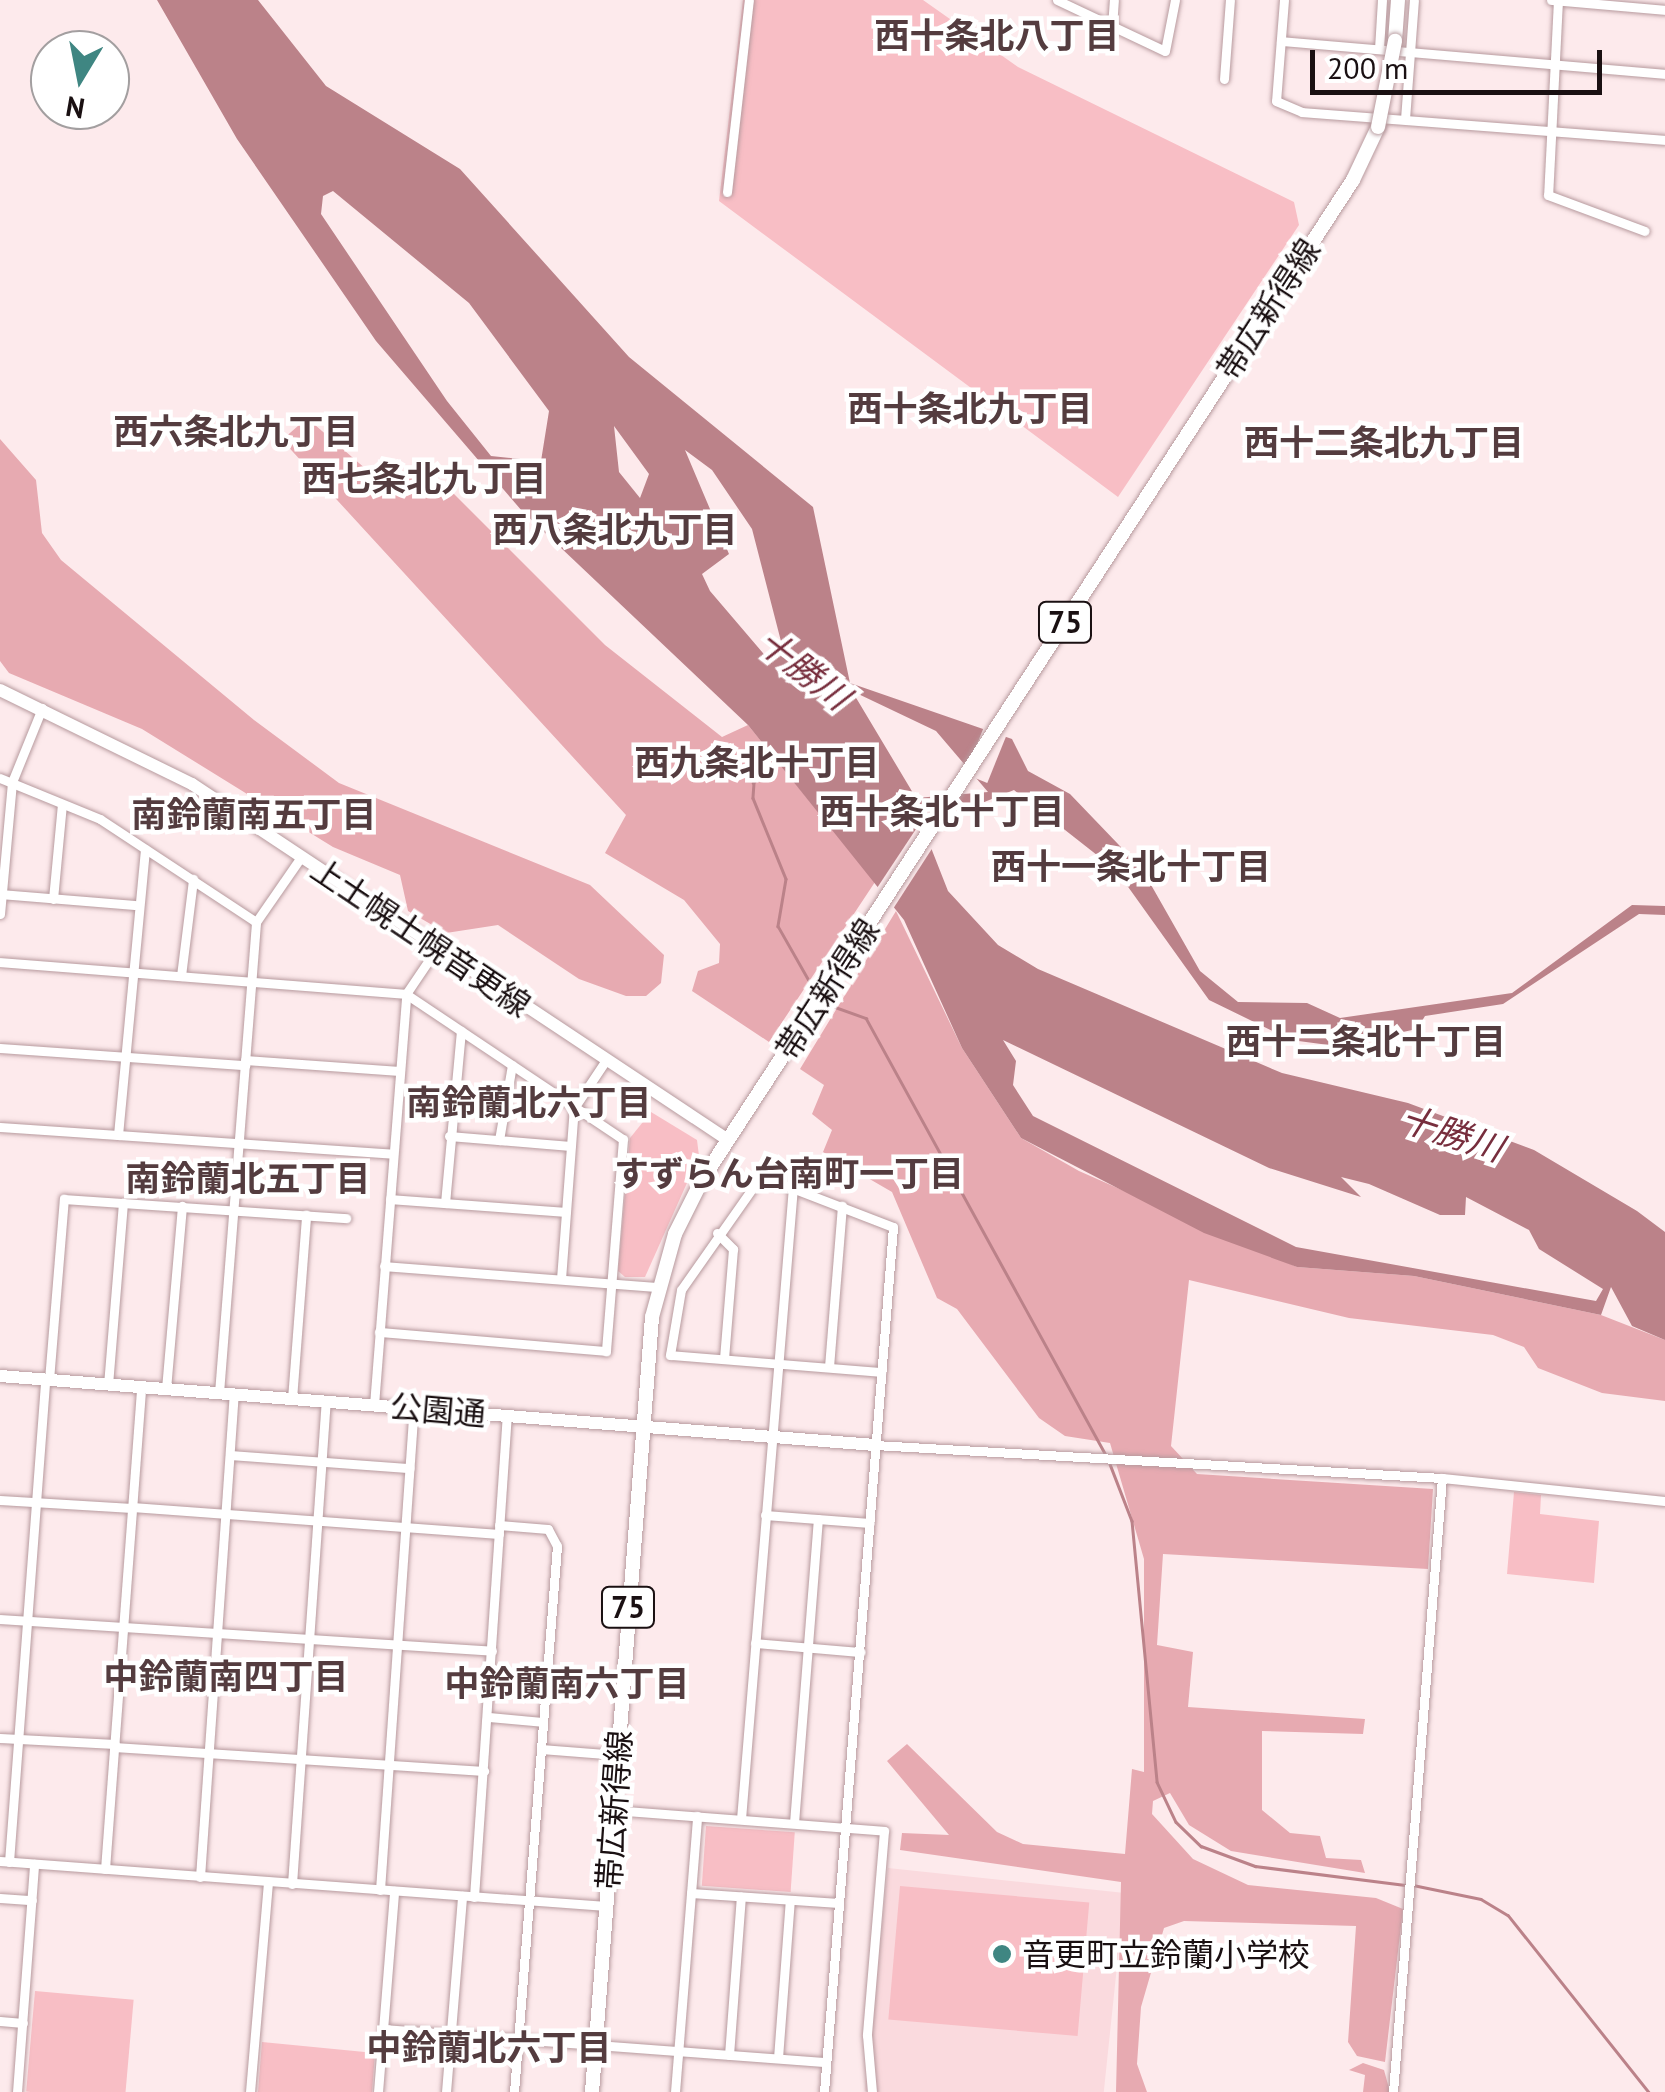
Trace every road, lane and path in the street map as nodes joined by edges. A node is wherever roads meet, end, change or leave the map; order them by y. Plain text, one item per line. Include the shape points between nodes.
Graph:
1 (750, 0) edge
2 (1057, 0) edge
3 (1114, 0) edge
4 (1175, 0) edge
5 (1230, 0) edge
6 (1284, 0) edge
7 (1382, 0) edge
8 (1398, 0) edge
9 (1414, 0) edge
10 (1556, 0) edge
11 (1665, 10) edge
12 (1112, 28) junction
13 (1281, 42) junction
14 (1379, 49) junction
15 (1410, 54) junction
16 (1554, 65) junction
17 (1665, 74) edge
18 (1224, 79) dead end
19 (1405, 119) junction
20 (1548, 130) junction
21 (1665, 140) edge
22 (727, 192) dead end
23 (1645, 231) dead end
24 (0, 690) edge
25 (42, 708) junction
26 (0, 778) edge
27 (12, 782) junction
28 (62, 804) junction
29 (3, 831) edge
30 (145, 849) junction
31 (301, 857) junction
32 (193, 879) junction
33 (1, 894) edge
34 (53, 899) junction
35 (136, 906) junction
36 (0, 914) edge
37 (256, 922) junction
38 (437, 948) junction
39 (0, 962) edge
40 (130, 973) junction
41 (181, 976) junction
42 (251, 982) junction
43 (406, 994) junction
44 (461, 1031) junction
45 (0, 1048) edge
46 (123, 1057) junction
47 (606, 1060) junction
48 (245, 1063) junction
49 (512, 1065) junction
50 (400, 1071) junction
51 (574, 1108) junction
52 (0, 1127) edge
53 (118, 1135) junction
54 (449, 1136) junction
55 (499, 1140) junction
56 (728, 1140) junction
57 (239, 1142) junction
58 (571, 1146) junction
59 (393, 1154) junction
60 (792, 1187) junction
61 (390, 1199) junction
62 (124, 1203) junction
63 (445, 1203) junction
64 (182, 1206) junction
65 (842, 1206) junction
66 (234, 1210) junction
67 (566, 1212) junction
68 (306, 1215) junction
69 (346, 1218) dead end
70 (717, 1233) junction
71 (384, 1266) junction
72 (561, 1279) junction
73 (613, 1283) junction
74 (658, 1287) junction
75 (379, 1332) junction
76 (724, 1359) junction
77 (776, 1362) junction
78 (829, 1367) junction
79 (880, 1372) junction
80 (0, 1376) edge
81 (47, 1380) junction
82 (108, 1384) junction
83 (142, 1387) junction
84 (166, 1389) junction
85 (219, 1393) junction
86 (234, 1394) junction
87 (292, 1398) junction
88 (326, 1401) junction
89 (374, 1405) junction
90 (414, 1408) junction
91 (507, 1416) junction
92 (644, 1426) junction
93 (771, 1436) junction
94 (876, 1445) junction
95 (230, 1455) junction
96 (320, 1462) junction
97 (410, 1468) junction
98 (1442, 1478) junction
99 (0, 1500) edge
100 (1665, 1501) edge
101 (34, 1502) junction
102 (132, 1508) junction
103 (225, 1513) junction
104 (766, 1516) junction
105 (818, 1519) junction
106 (316, 1520) junction
107 (870, 1523) junction
108 (405, 1527) junction
109 (499, 1529) junction
110 (0, 1618) edge
111 (27, 1620) junction
112 (123, 1626) junction
113 (218, 1632) junction
114 (308, 1638) junction
115 (755, 1643) junction
116 (398, 1644) junction
117 (808, 1647) junction
118 (492, 1650) junction
119 (860, 1652) junction
120 (488, 1717) junction
121 (543, 1722) junction
122 (0, 1738) edge
123 (18, 1739) junction
124 (114, 1746) junction
125 (541, 1749) junction
126 (209, 1753) junction
127 (618, 1755) junction
128 (300, 1758) junction
129 (389, 1764) junction
130 (484, 1771) junction
131 (614, 1810) junction
132 (697, 1816) junction
133 (742, 1819) junction
134 (794, 1823) junction
135 (846, 1828) junction
136 (4, 1862) edge
137 (34, 1864) junction
138 (105, 1870) junction
139 (200, 1877) junction
140 (268, 1882) junction
141 (292, 1884) junction
142 (380, 1890) junction
143 (394, 1891) junction
144 (690, 1892) junction
145 (462, 1896) junction
146 (741, 1896) junction
147 (474, 1897) junction
148 (0, 1898) edge
149 (32, 1900) junction
150 (528, 1900) junction
151 (790, 1900) junction
152 (839, 1903) junction
153 (606, 1906) junction
154 (0, 2021) edge
155 (23, 2022) junction
156 (384, 2029) junction
157 (450, 2034) junction
158 (519, 2039) junction
159 (596, 2045) junction
160 (678, 2051) junction
161 (729, 2055) junction
162 (778, 2058) junction
163 (826, 2062) junction
164 (17, 2092) edge
165 (250, 2092) edge
166 (378, 2092) edge
167 (446, 2092) edge
168 (514, 2092) edge
169 (592, 2092) edge
170 (675, 2092) edge
171 (824, 2092) edge
172 (872, 2092) edge
173 (1393, 2092) edge

1 - 22 street
2 - 12 street
3 - 12 street
4 - 12 street via 1166,51
5 - 18 street
6 - 13 street
7 - 14 street
8 - 56 main road, 帯広新得線 / 75, bridge via 1378,127 1352,180
9 - 15 street
10 - 11 street
10 - 16 street
13 - 14 street
13 - 19 street via 1276,101
14 - 15 street
15 - 16 street
15 - 19 street
16 - 17 street
16 - 20 street
19 - 20 street
20 - 21 street
20 - 23 street via 1548,195
24 - 25 street, 上士幌士幌音更線
25 - 27 street
25 - 31 street, 上士幌士幌音更線 via 150,760
26 - 27 street
27 - 28 street
27 - 29 street
28 - 30 street
28 - 34 street
29 - 33 street
30 - 32 street
30 - 35 street
31 - 37 street
31 - 38 street, 上士幌士幌音更線
32 - 37 street
32 - 41 street
33 - 34 street
33 - 36 street
34 - 35 street
35 - 40 street
37 - 42 street
38 - 43 street
38 - 47 street, 上士幌士幌音更線
39 - 40 street
40 - 41 street
40 - 46 street
41 - 42 street
42 - 43 street
42 - 48 street
43 - 44 street
43 - 50 street
44 - 49 street
44 - 54 street
45 - 46 street
46 - 48 street
46 - 53 street
47 - 51 street
47 - 56 street, 上士幌士幌音更線
48 - 50 street
48 - 57 street
49 - 51 street
49 - 55 street
50 - 59 street
51 - 58 street
51 - 73 street via 623,1140
52 - 53 street
53 - 57 street
54 - 55 street
54 - 63 street
55 - 58 street
56 - 74 main road, 帯広新得線 / 75 via 688,1207
57 - 59 street
57 - 66 street
58 - 67 street
59 - 61 street
60 - 65 street
60 - 70 street via 761,1176
60 - 77 street
61 - 63 street
61 - 71 street
62 - 64 street
62 - 81 street via 64,1199
62 - 82 street
63 - 67 street
64 - 66 street
64 - 84 street
65 - 78 street
65 - 79 street via 893,1227
66 - 68 street
66 - 85 street
67 - 72 street
68 - 69 street
68 - 87 street
70 - 76 street via 733,1249
70 - 76 street via 682,1290 670,1355
71 - 72 street
71 - 75 street
72 - 73 street
73 - 74 street
73 - 75 street via 606,1350
74 - 92 main road, 帯広新得線 / 75
75 - 89 street
76 - 77 street
77 - 78 street
77 - 93 street
78 - 79 street
79 - 94 street
80 - 81 street, 公園通
81 - 82 street, 公園通
81 - 101 street
82 - 83 street, 公園通
83 - 84 street, 公園通
83 - 102 street
84 - 85 street, 公園通
85 - 86 street, 公園通
86 - 87 street, 公園通
86 - 95 street
87 - 88 street, 公園通
88 - 89 street, 公園通
88 - 96 street
89 - 90 street, 公園通
90 - 91 street, 公園通
90 - 97 street
91 - 92 street, 公園通
91 - 109 street
92 - 93 street, 公園通
92 - 127 main road, 帯広新得線 / 75
93 - 94 street, 公園通
93 - 104 street
94 - 98 street
94 - 107 street
95 - 96 street
95 - 103 street
96 - 97 street
96 - 106 street
97 - 108 street
98 - 100 street
98 - 173 street
99 - 101 street
101 - 102 street
101 - 111 street
102 - 103 street
102 - 112 street
103 - 106 street
103 - 113 street
104 - 105 street
104 - 115 street
105 - 107 street
105 - 117 street
106 - 108 street
106 - 114 street
107 - 119 street
108 - 109 street
108 - 116 street
109 - 118 street
109 - 121 street via 555,1536
110 - 111 street
111 - 112 street
111 - 123 street
112 - 113 street
112 - 124 street
113 - 114 street
113 - 126 street
114 - 116 street
114 - 128 street
115 - 117 street
115 - 133 street
116 - 118 street
116 - 129 street
117 - 119 street
117 - 134 street
118 - 120 street
119 - 135 street
120 - 121 street
120 - 130 street
121 - 125 street
122 - 123 street
123 - 124 street
123 - 136 street
124 - 126 street
124 - 138 street
125 - 127 street
125 - 150 street
126 - 128 street
126 - 139 street
127 - 131 main road, 帯広新得線 / 75
128 - 129 street
128 - 141 street
129 - 130 street
129 - 142 street
130 - 147 street
131 - 132 street
131 - 153 main road, 帯広新得線 / 75
132 - 133 street
132 - 144 street
133 - 134 street
134 - 135 street
135 - 152 street
135 - 172 street via 884,1831 867,2034
136 - 137 street
137 - 138 street
137 - 149 street
138 - 139 street
139 - 140 street
140 - 141 street
140 - 165 street
141 - 142 street
142 - 143 street
143 - 145 street
143 - 156 street
144 - 146 street
144 - 160 street
145 - 147 street
145 - 157 street
146 - 151 street
146 - 161 street
147 - 150 street
148 - 149 street
149 - 155 street
150 - 153 street
150 - 158 street
151 - 152 street
151 - 162 street
152 - 163 street
153 - 159 main road, 帯広新得線 / 75
154 - 155 street
155 - 164 street
156 - 157 street
156 - 166 street
157 - 158 street
157 - 167 street
158 - 159 street
158 - 168 street
159 - 160 street
159 - 169 main road, 帯広新得線 / 75
160 - 161 street
160 - 170 street
161 - 162 street
162 - 163 street
163 - 171 street

